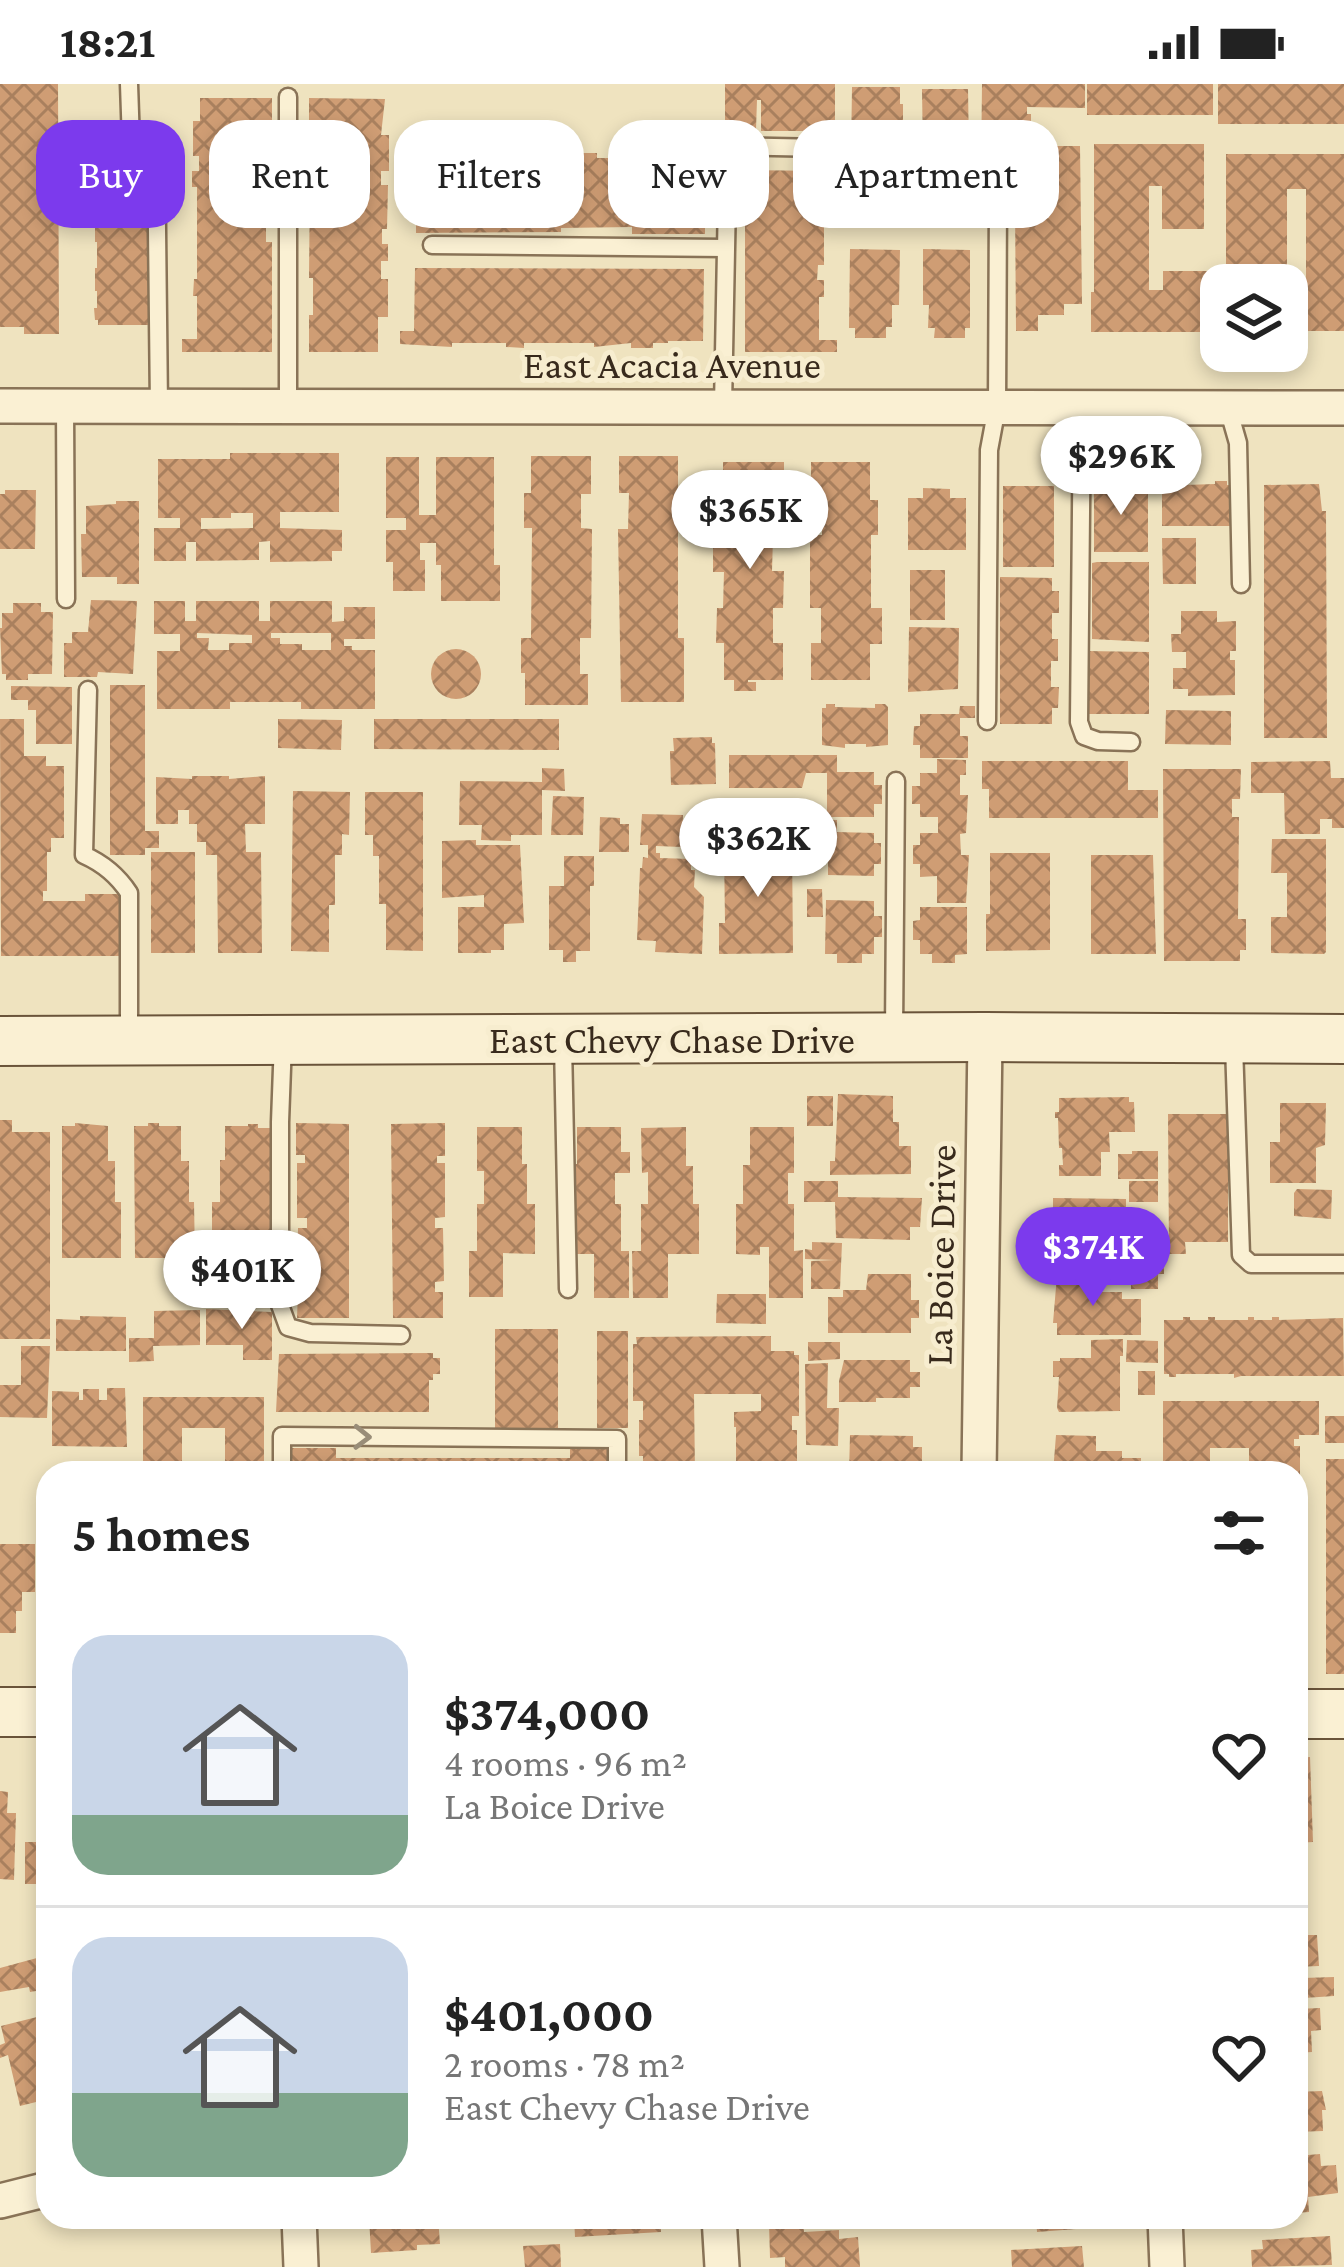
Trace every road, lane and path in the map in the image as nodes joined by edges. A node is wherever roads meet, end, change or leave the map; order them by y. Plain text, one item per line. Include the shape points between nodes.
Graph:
1 (129, 84) edge
2 (288, 97) dead end
3 (793, 147) edge
4 (998, 228) edge
5 (432, 245) dead end
6 (725, 248) junction
7 (0, 406) edge
8 (65, 406) junction
9 (159, 406) junction
10 (288, 406) junction
11 (723, 406) junction
12 (997, 407) junction
13 (1082, 407) junction
14 (1228, 408) junction
15 (1344, 408) edge
16 (1240, 584) dead end
17 (66, 599) dead end
18 (88, 690) dead end
19 (987, 721) dead end
20 (1131, 742) dead end
21 (896, 781) dead end
22 (986, 1037) junction
23 (894, 1038) junction
24 (1234, 1038) junction
25 (563, 1039) junction
26 (1344, 1039) edge
27 (283, 1040) junction
28 (0, 1041) edge
29 (129, 1041) junction
30 (1344, 1264) edge
31 (568, 1289) dead end
32 (401, 1335) dead end
33 (282, 1461) edge
34 (617, 1461) edge
35 (979, 1461) edge
36 (0, 1712) edge
37 (36, 1712) edge
38 (36, 2192) edge
39 (0, 2201) edge
40 (299, 2229) edge
41 (720, 2229) edge
42 (1165, 2229) edge
43 (301, 2267) edge
44 (722, 2267) edge
45 (1167, 2267) edge

1 - 9 lane via 131,143 156,142
2 - 10 lane
3 - 6 lane via 728,146
4 - 12 lane
5 - 6 lane
6 - 11 lane
7 - 8 street, East Acacia Avenue
8 - 9 street, East Acacia Avenue
8 - 17 lane
9 - 10 street, East Acacia Avenue
10 - 11 street, East Acacia Avenue
11 - 12 street, East Acacia Avenue
12 - 13 street, East Acacia Avenue
12 - 19 lane via 989,450
13 - 14 street, East Acacia Avenue
13 - 20 lane via 1079,722 1084,736
14 - 15 street, East Acacia Avenue
14 - 16 lane via 1238,443
18 - 29 lane via 84,855 129,893
21 - 23 lane
22 - 23 main road, East Chevy Chase Drive
22 - 24 main road, East Chevy Chase Drive
22 - 35 street, La Boice Drive
23 - 25 main road, East Chevy Chase Drive
24 - 26 main road, East Chevy Chase Drive
24 - 30 lane via 1241,1256 1251,1264
25 - 27 main road, East Chevy Chase Drive
25 - 31 lane
27 - 29 main road, East Chevy Chase Drive
27 - 32 lane via 280,1305 288,1327
28 - 29 main road, East Chevy Chase Drive
33 -> 34 lane via 282,1436 617,1439
36 - 37 main road
38 - 39 street
40 - 43 street
41 - 44 street
42 - 45 street

